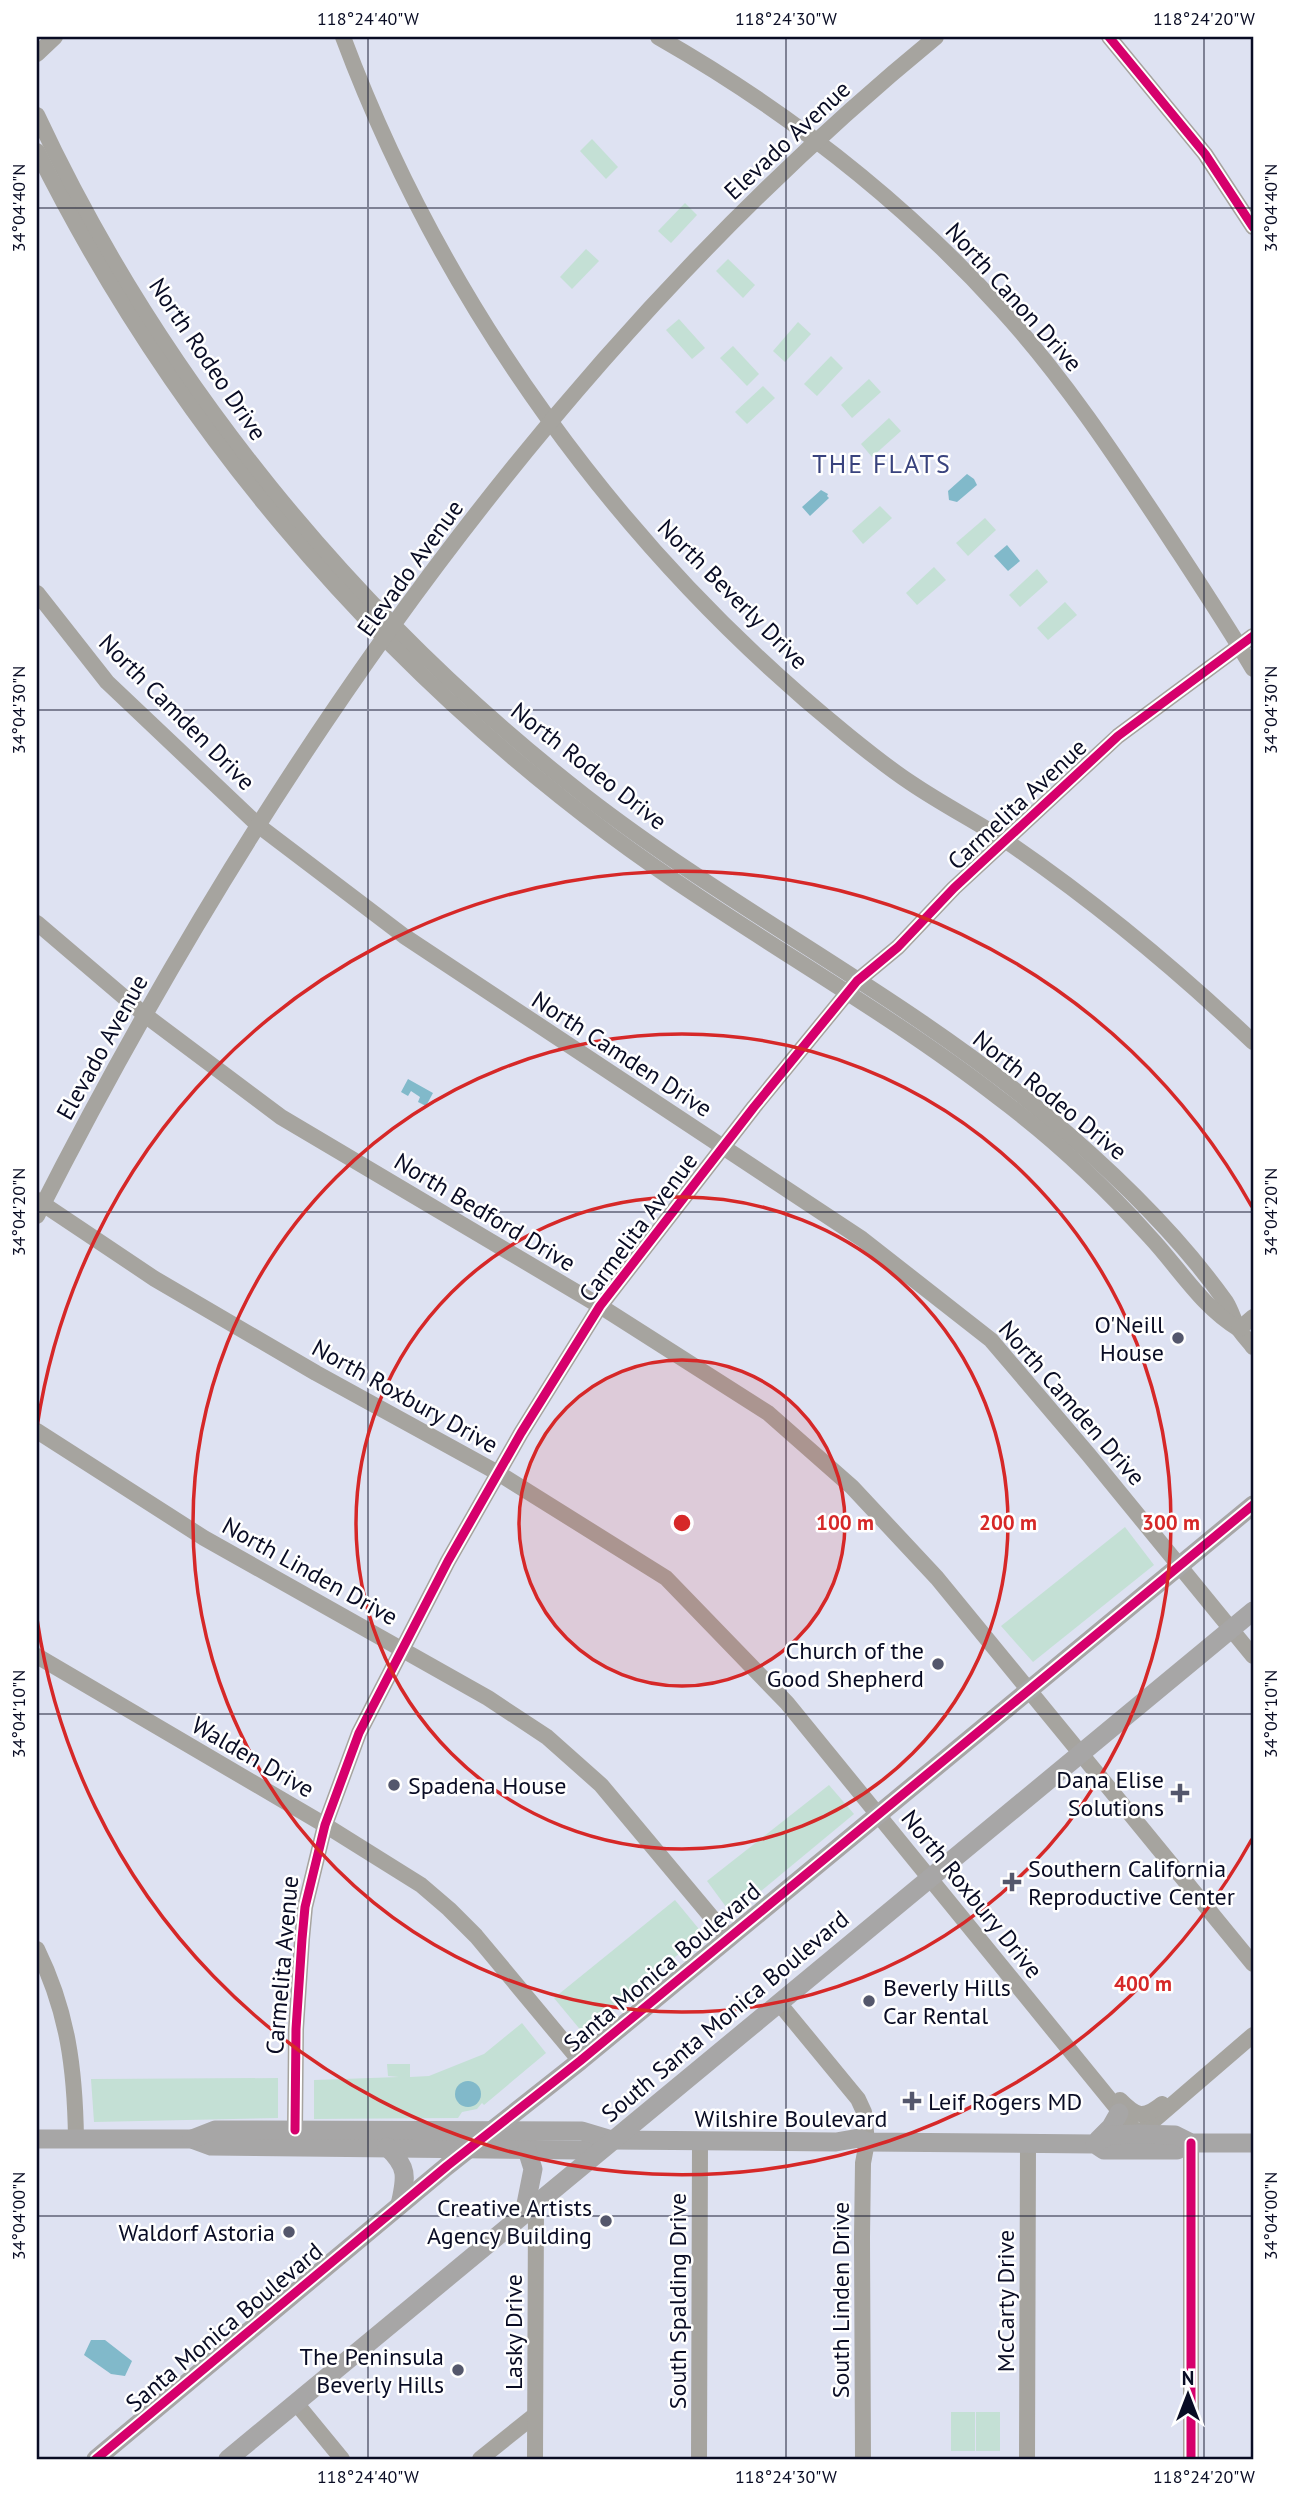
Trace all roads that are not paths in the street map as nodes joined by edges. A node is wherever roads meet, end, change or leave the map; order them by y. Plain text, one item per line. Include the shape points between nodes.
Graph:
1 (55, 37) edge
2 (343, 37) edge
3 (658, 37) edge
4 (936, 37) edge
5 (1109, 37) edge
6 (37, 54) edge
7 (37, 115) edge
8 (817, 141) junction
9 (37, 151) edge
10 (1253, 227) edge
11 (551, 423) junction
12 (37, 593) edge
13 (390, 632) junction
14 (1253, 636) edge
15 (1239, 645) junction
16 (1253, 669) edge
17 (259, 826) junction
18 (1005, 841) junction
19 (37, 923) edge
20 (852, 986) junction
21 (145, 1015) junction
22 (1253, 1042) edge
23 (723, 1147) junction
24 (39, 1207) edge
25 (600, 1306) junction
26 (1253, 1317) edge
27 (1239, 1329) junction
28 (1253, 1347) edge
29 (37, 1431) edge
30 (498, 1473) junction
31 (1253, 1505) edge
32 (1180, 1566) junction
33 (1253, 1611) edge
34 (1231, 1629) junction
35 (404, 1650) junction
36 (37, 1656) edge
37 (1253, 1656) edge
38 (1029, 1690) junction
39 (1081, 1754) junction
40 (878, 1814) junction
41 (324, 1825) junction
42 (929, 1878) junction
43 (729, 1938) junction
44 (37, 1949) edge
45 (1253, 1964) edge
46 (779, 2003) junction
47 (1253, 2035) edge
48 (580, 2061) junction
49 (1212, 2069) junction
50 (1094, 2082) junction
51 (1119, 2113) junction
52 (295, 2130) junction
53 (492, 2132) junction
54 (1138, 2134) junction
55 (37, 2139) edge
56 (76, 2139) junction
57 (192, 2139) junction
58 (612, 2140) junction
59 (700, 2142) junction
60 (867, 2142) junction
61 (1028, 2143) junction
62 (1191, 2143) junction
63 (1253, 2143) edge
64 (1095, 2144) junction
65 (387, 2147) junction
66 (470, 2148) junction
67 (527, 2150) junction
68 (400, 2205) junction
69 (530, 2210) junction
70 (296, 2403) junction
71 (535, 2415) junction
72 (96, 2459) edge
73 (228, 2459) edge
74 (342, 2459) edge
75 (480, 2459) edge
76 (535, 2459) edge
77 (699, 2459) edge
78 (863, 2459) edge
79 (1027, 2459) edge
80 (1191, 2459) edge

1 - 6 street
2 - 11 street, North Beverly Drive via 402,174 447,260
3 - 8 street, North Canon Drive
4 - 8 street, Elevado Avenue
5 - 10 street via 1205,154
7 - 13 street, North Rodeo Drive via 117,264 186,373 221,424
8 - 11 street, Elevado Avenue via 681,274
8 - 15 street, North Canon Drive via 932,238 1034,347 1098,431
9 - 13 street, North Rodeo Drive via 121,303 187,402 274,515
11 - 13 street, Elevado Avenue
11 - 18 street, North Beverly Drive via 666,563 794,689 910,782
12 - 17 street, North Camden Drive via 107,682
13 - 17 street, Elevado Avenue
13 - 20 street, North Rodeo Drive via 460,711 574,807 670,876
14 - 15 street, Carmelita Avenue
15 - 16 street, North Canon Drive
15 - 18 street, Carmelita Avenue via 1118,736
17 - 21 street, Elevado Avenue
17 - 23 street, North Camden Drive via 404,936
18 - 20 street, Carmelita Avenue
18 - 22 street, North Beverly Drive via 1133,934
19 - 21 street, North Bedford Drive
20 - 23 street, Carmelita Avenue
20 - 27 street, North Rodeo Drive via 1033,1125 1125,1210 1213,1311
21 - 24 street, Elevado Avenue
21 - 25 street, North Bedford Drive via 281,1117
23 - 25 street, Carmelita Avenue
23 - 32 street, North Camden Drive via 862,1239 990,1340
24 - 30 street, North Roxbury Drive via 233,1326
25 - 30 street, Carmelita Avenue
25 - 38 street, North Bedford Drive via 768,1413 852,1487 937,1578
26 - 27 street
27 - 28 street, North Rodeo Drive
29 - 35 street, North Linden Drive via 204,1538
30 - 35 street, Carmelita Avenue
30 - 40 street, North Roxbury Drive via 666,1578 787,1703
31 - 32 main road, Santa Monica Boulevard
32 - 34 street, North Camden Drive
32 - 38 main road, Santa Monica Boulevard
33 - 34 main road, South Santa Monica Boulevard
34 - 37 street, North Camden Drive
34 - 39 main road, South Santa Monica Boulevard
35 - 41 street, Carmelita Avenue via 359,1733
35 - 43 street, North Linden Drive via 518,1716 577,1762 624,1811
36 - 41 street, Walden Drive
38 - 39 street, North Bedford Drive
38 - 40 main road, Santa Monica Boulevard
39 - 42 main road, South Santa Monica Boulevard
39 - 45 street, North Bedford Drive
40 - 42 street, North Roxbury Drive
40 - 43 main road, Santa Monica Boulevard
41 - 48 street, Walden Drive via 390,1864 449,1909
41 - 52 street, Carmelita Avenue via 302,1939
42 - 46 main road, South Santa Monica Boulevard
42 - 50 street, North Roxbury Drive
43 - 48 main road, Santa Monica Boulevard
44 - 56 street via 70,2046
46 - 58 main road, South Santa Monica Boulevard
46 - 60 street via 858,2099
47 - 49 street
48 - 53 main road, Santa Monica Boulevard
49 - 50 street via 1204,2070 1141,2115 1132,2113 1109,2089
49 - 54 street
50 - 51 street, North Roxbury Drive
51 - 54 street, North Roxbury Drive
51 - 64 main road
52 - 53 main road, Wilshire Boulevard
52 - 57 main road, Wilshire Boulevard via 215,2130
53 - 58 main road, Wilshire Boulevard via 582,2131
53 - 66 main road, Santa Monica Boulevard
54 - 62 main road, Wilshire Boulevard via 1175,2135
54 - 64 main road, Wilshire Boulevard via 1108,2135
55 - 56 main road, Wilshire Boulevard
56 - 57 main road, Wilshire Boulevard
57 - 65 main road, Wilshire Boulevard via 211,2146
58 - 59 main road, Wilshire Boulevard
58 - 67 main road, Wilshire Boulevard via 582,2150
58 - 69 main road, South Santa Monica Boulevard
59 - 60 main road, Wilshire Boulevard via 836,2143 859,2138
59 - 77 street, South Spalding Drive
60 - 61 main road, Wilshire Boulevard
60 - 78 street, South Linden Drive via 862,2237
61 - 64 main road, Wilshire Boulevard
61 - 79 street, McCarty Drive
62 - 63 main road, Wilshire Boulevard
62 - 64 main road, Wilshire Boulevard via 1171,2151 1104,2150
62 - 80 street
65 - 66 main road, Wilshire Boulevard
65 - 68 main road via 405,2169
66 - 67 main road, Wilshire Boulevard
66 - 68 main road, Santa Monica Boulevard
67 - 69 main road via 533,2169
68 - 72 main road, Santa Monica Boulevard
69 - 70 main road, South Santa Monica Boulevard
69 - 71 street, Lasky Drive
70 - 73 main road, South Santa Monica Boulevard
70 - 74 street
71 - 75 street
71 - 76 street, Lasky Drive

